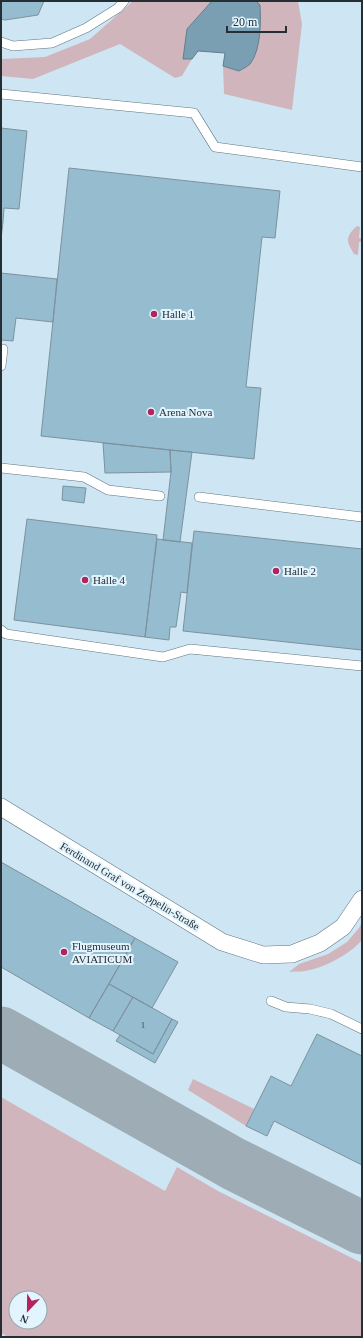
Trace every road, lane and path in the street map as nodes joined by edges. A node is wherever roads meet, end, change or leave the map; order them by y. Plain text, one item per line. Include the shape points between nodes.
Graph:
1 (124, 1) edge
2 (1, 42) edge
3 (1, 94) edge
4 (362, 167) edge
5 (3, 349) dead end
6 (1, 366) edge
7 (1, 468) edge
8 (160, 496) dead end
9 (199, 497) dead end
10 (362, 517) edge
11 (1, 630) edge
12 (362, 666) edge
13 (1, 807) edge
14 (362, 899) edge
15 (271, 1001) dead end
16 (362, 1029) edge

1 - 2 lane via 118,8 86,28 52,43 13,46
3 - 4 lane via 194,112 215,147
5 - 6 lane
7 - 8 lane via 84,477 108,490
9 - 10 lane
11 - 12 lane via 6,634 163,657 190,649
13 - 14 street, Ferdinand Graf von Zeppelin-Straße via 222,942 263,955 292,954 320,943 343,927
15 - 16 lane via 286,1007 331,1014

